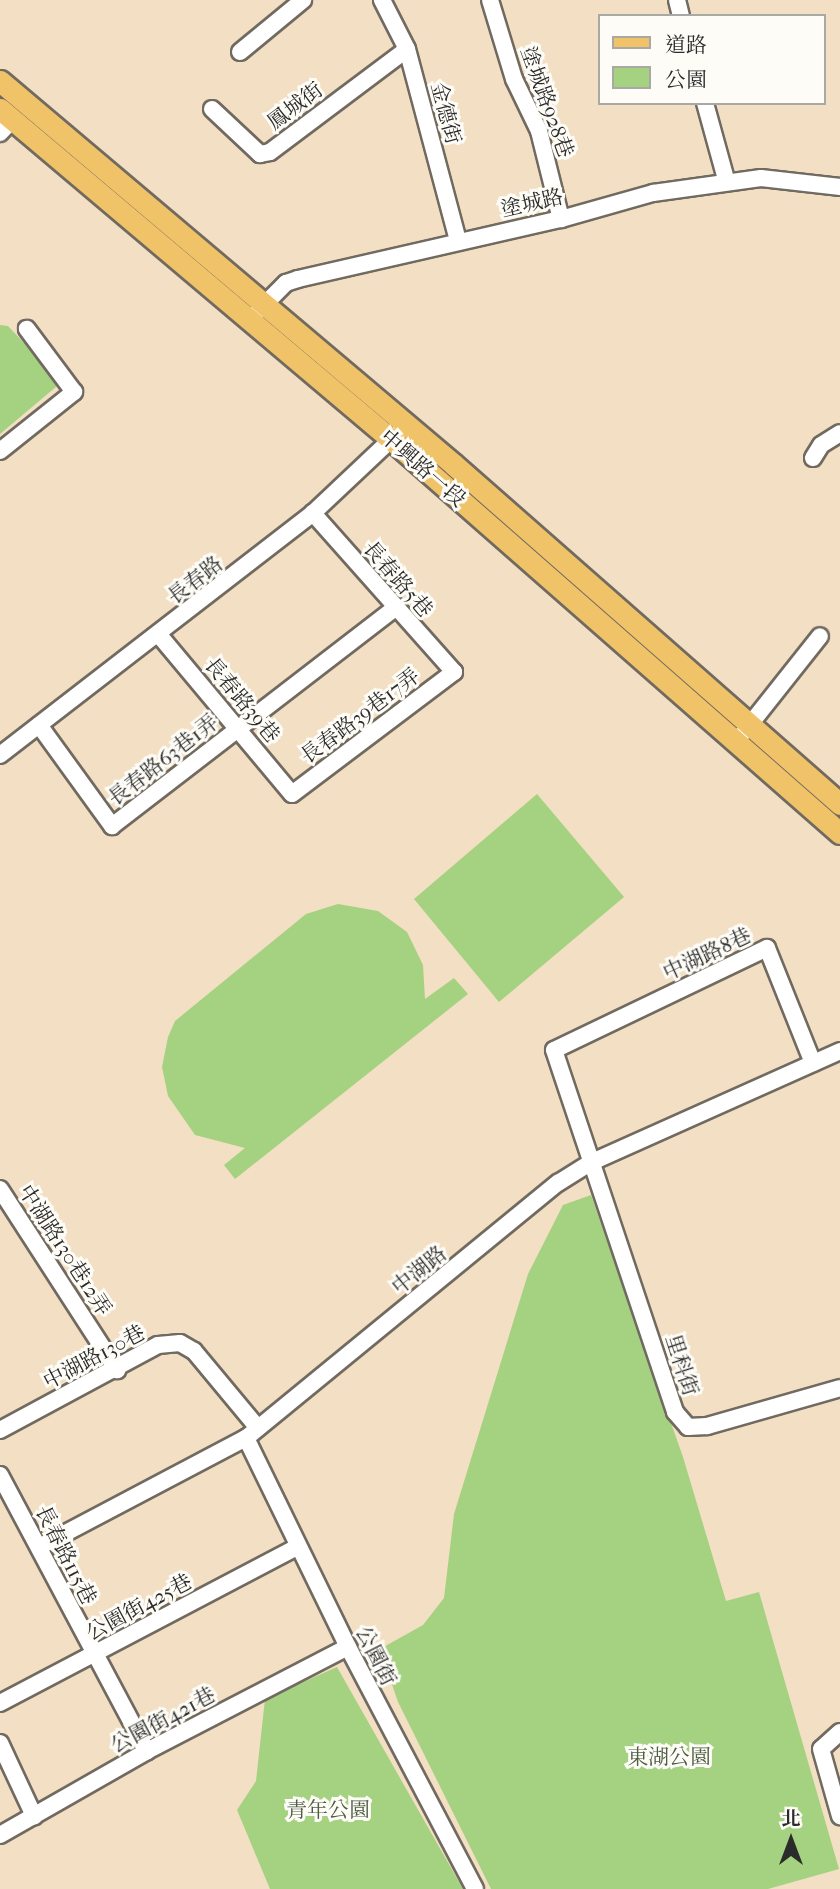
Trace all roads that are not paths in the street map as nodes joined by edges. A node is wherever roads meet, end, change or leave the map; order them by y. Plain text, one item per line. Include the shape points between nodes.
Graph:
1 (303, 0) edge
2 (382, 0) edge
3 (489, 0) edge
4 (407, 49) junction
5 (240, 52) dead end
6 (0, 81) edge
7 (706, 105) edge
8 (212, 109) dead end
9 (4, 120) edge
10 (726, 179) junction
11 (840, 187) edge
12 (561, 219) junction
13 (458, 241) junction
14 (258, 312) junction
15 (27, 329) dead end
16 (399, 432) junction
17 (840, 433) edge
18 (0, 450) edge
19 (813, 458) dead end
20 (313, 513) junction
21 (395, 608) junction
22 (159, 635) junction
23 (820, 636) dead end
24 (453, 671) joint
25 (39, 725) junction
26 (240, 728) junction
27 (742, 734) junction
28 (0, 755) edge
29 (292, 794) joint
30 (840, 803) edge
31 (840, 833) edge
32 (840, 1051) edge
33 (813, 1063) junction
34 (592, 1163) junction
35 (0, 1189) edge
36 (117, 1370) junction
37 (840, 1388) edge
38 (0, 1430) edge
39 (252, 1433) junction
40 (0, 1475) edge
41 (39, 1547) junction
42 (297, 1547) junction
43 (348, 1647) junction
44 (94, 1656) junction
45 (0, 1703) edge
46 (840, 1732) edge
47 (0, 1743) edge
48 (147, 1751) junction
49 (34, 1816) junction
50 (840, 1816) edge
51 (0, 1835) edge
52 (475, 1889) edge

1 - 5 street
2 - 4 street, 金德街
3 - 12 street, 塗城路928巷 via 514,79 539,131
4 - 8 street, 鳳城街 via 270,152 260,154
4 - 13 street, 金德街
6 - 14 main road, 中興路一段
7 - 10 street
9 - 14 main road, 中興路一段
10 - 11 street, 塗城路 via 796,180
10 - 12 street, 塗城路 via 653,192
12 - 13 street, 塗城路
13 - 14 street, 塗城路 via 298,279
14 - 16 main road, 中興路一段
15 - 18 street via 74,392
16 - 20 street, 長春路
16 - 27 main road, 中興路一段
17 - 19 street via 821,445
20 - 21 street, 長春路5巷
20 - 22 street, 長春路
21 - 24 street, 長春路5巷
21 - 26 street, 長春路63巷1弄
22 - 25 street, 長春路
22 - 26 street, 長春路39巷
23 - 27 street
24 - 29 street, 長春路39巷17弄
25 - 26 street, 長春路63巷1弄 via 113,826
25 - 28 street, 長春路
26 - 29 street, 長春路39巷
27 - 30 main road, 中興路一段
27 - 31 main road, 中興路一段
32 - 33 street, 中湖路
33 - 34 street, 中湖路
33 - 34 street, 中湖路8巷 via 767,948 554,1050
34 - 37 street, 里科街 via 675,1412 688,1427 707,1426
34 - 39 street, 中湖路 via 558,1183
35 - 36 street, 中湖路130巷12弄
36 - 38 street, 中湖路130巷
36 - 39 street, 中湖路130巷 via 158,1345 188,1345
39 - 41 street, 中湖路
39 - 42 street, 公園街
40 - 41 street, 長春路115巷
41 - 44 street, 長春路115巷
42 - 43 street, 公園街
42 - 44 street, 公園街425巷
43 - 48 street, 公園街421巷
43 - 52 street, 公園街
44 - 45 street, 公園街425巷
44 - 48 street, 長春路115巷
46 - 50 street via 821,1749
47 - 49 street
48 - 49 street, 公園街421巷
49 - 51 street, 公園街421巷

